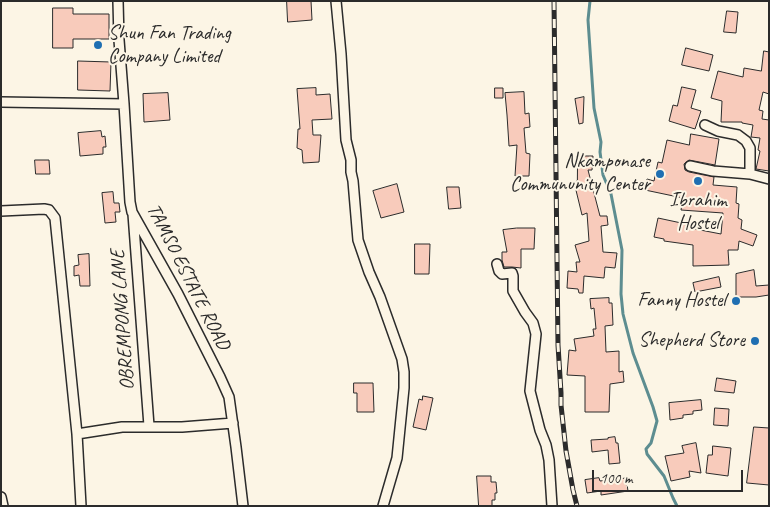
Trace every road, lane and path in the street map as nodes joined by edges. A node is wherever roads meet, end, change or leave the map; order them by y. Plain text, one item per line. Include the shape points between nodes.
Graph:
1 (118, 1) edge
2 (336, 1) edge
3 (1, 102) edge
4 (124, 104) junction
5 (705, 125) dead end
6 (690, 166) dead end
7 (750, 174) junction
8 (769, 179) edge
9 (1, 211) edge
10 (132, 212) junction
11 (496, 264) dead end
12 (233, 422) junction
13 (149, 426) junction
14 (77, 434) junction
15 (1, 497) edge
16 (3, 506) edge
17 (81, 506) edge
18 (243, 506) edge
19 (383, 506) edge
20 (552, 506) edge

1 - 4 street, TAMSO ESTATE ROAD
2 - 19 street via 346,140 358,240 404,372 397,458
3 - 4 street
4 - 10 street, TAMSO ESTATE ROAD
5 - 7 street via 738,135 746,141 750,148
6 - 7 street
7 - 8 street
9 - 14 street via 44,209 56,218
10 - 12 street, TAMSO ESTATE ROAD via 220,377
10 - 13 street, OBREMPONG LANE
11 - 20 street via 502,274 512,273 513,291 533,323 536,334 530,392 550,460
12 - 13 street via 182,427
12 - 18 street, TAMSO ESTATE ROAD
13 - 14 street
14 - 17 street
15 - 16 street

